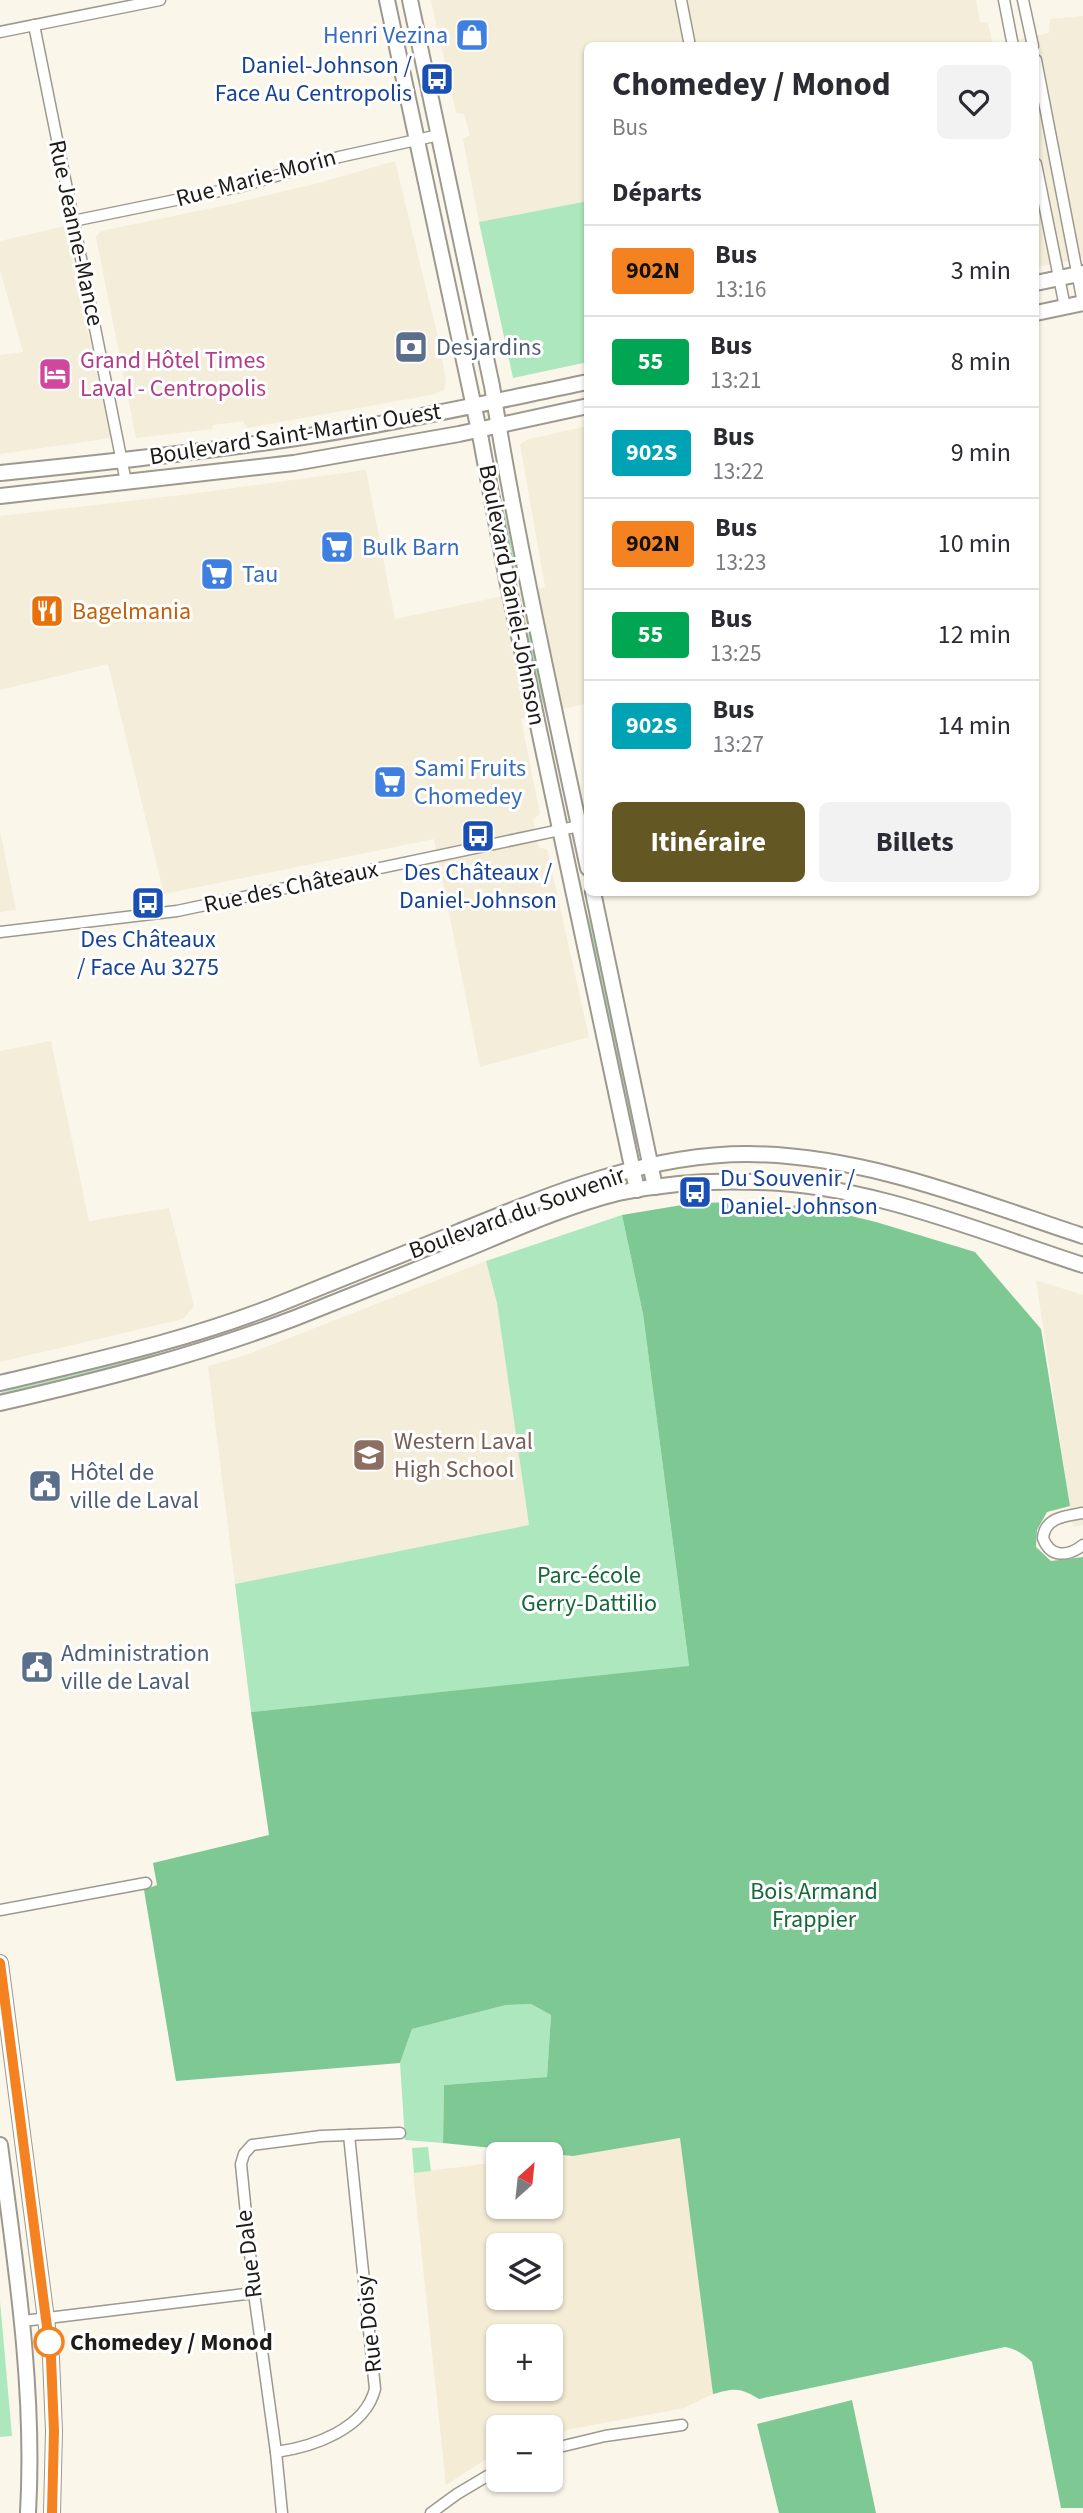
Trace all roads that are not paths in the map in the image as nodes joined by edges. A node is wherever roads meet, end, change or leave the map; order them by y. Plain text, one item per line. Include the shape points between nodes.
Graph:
1 (160, 0) edge
2 (387, 0) edge
3 (410, 0) edge
4 (681, 0) edge
5 (1004, 0) edge
6 (1023, 0) edge
7 (34, 26) junction
8 (0, 32) edge
9 (689, 42) edge
10 (1012, 42) edge
11 (1032, 42) edge
12 (1039, 75) edge
13 (439, 135) junction
14 (417, 140) junction
15 (1039, 179) edge
16 (74, 221) junction
17 (1080, 274) edge
18 (1059, 279) junction
19 (1039, 282) edge
20 (1083, 303) edge
21 (1065, 307) junction
22 (1039, 312) edge
23 (584, 383) edge
24 (495, 402) junction
25 (473, 407) junction
26 (584, 407) edge
27 (498, 425) junction
28 (478, 429) junction
29 (122, 460) junction
30 (0, 473) edge
31 (126, 482) junction
32 (0, 496) edge
33 (579, 826) junction
34 (560, 830) junction
35 (584, 849) edge
36 (594, 896) edge
37 (0, 932) edge
38 (651, 1165) junction
39 (633, 1169) junction
40 (655, 1187) junction
41 (637, 1189) junction
42 (1083, 1236) edge
43 (1083, 1265) edge
44 (0, 1383) edge
45 (0, 1404) edge
46 (1083, 1513) edge
47 (1083, 1545) edge
48 (146, 1883) dead end
49 (0, 1910) edge
50 (0, 1963) edge
51 (400, 2133) dead end
52 (349, 2135) junction
53 (0, 2145) edge
54 (254, 2293) junction
55 (47, 2319) junction
56 (23, 2321) junction
57 (682, 2426) dead end
58 (563, 2446) edge
59 (276, 2452) junction
60 (486, 2477) edge
61 (28, 2513) edge
62 (52, 2513) edge
63 (282, 2513) edge
64 (431, 2513) edge

1 - 7 street
2 - 14 street, Boulevard Daniel-Johnson
3 - 13 street, Boulevard Daniel-Johnson
4 - 9 street
5 - 10 street
6 - 11 street
7 - 8 street
7 - 16 street, Rue Jeanne-Mance
12 - 17 street
13 - 14 street, Rue Marie-Morin
13 - 24 street, Boulevard Daniel-Johnson
14 - 16 street, Rue Marie-Morin via 239,187
14 - 25 street, Boulevard Daniel-Johnson
15 - 18 street
16 - 29 street, Rue Jeanne-Mance
17 - 18 street
17 - 20 street
18 - 19 street
18 - 21 street
20 - 21 street
21 - 22 street
23 - 24 street, Boulevard Saint-Martin Ouest
24 - 25 street, Boulevard Saint-Martin Ouest
24 - 27 street, Boulevard Daniel-Johnson
25 - 28 street, Boulevard Daniel-Johnson
25 - 29 street, Boulevard Saint-Martin Ouest via 298,438
26 - 27 street, Boulevard Saint-Martin Ouest
27 - 28 street, Boulevard Saint-Martin Ouest
27 - 33 street, Boulevard Daniel-Johnson
28 - 31 street, Boulevard Saint-Martin Ouest via 294,463
28 - 34 street, Boulevard Daniel-Johnson
29 - 30 street, Boulevard Saint-Martin Ouest
29 - 31 street, Rue Jeanne-Mance
31 - 32 street, Boulevard Saint-Martin Ouest
33 - 34 street, Rue des Châteaux
33 - 35 street, Boulevard Daniel-Johnson
34 - 37 street, Rue des Châteaux via 177,911
34 - 39 street, Boulevard Daniel-Johnson
36 - 38 street
38 - 39 street, Boulevard du Souvenir
38 - 40 street
38 - 42 street, Boulevard du Souvenir via 722,1155 823,1160 891,1175
39 - 41 street, Boulevard Daniel-Johnson
39 - 44 street, Boulevard du Souvenir via 535,1200 218,1326
40 - 41 street, Boulevard du Souvenir
40 - 43 street, Boulevard du Souvenir via 747,1181 835,1189
41 - 45 street, Boulevard du Souvenir via 546,1217 313,1311 173,1360
46 - 47 street via 1055,1519 1043,1538 1051,1550 1061,1554
48 - 49 street
50 - 55 street
51 - 52 street, Rue Dale
52 - 54 street, Rue Dale via 252,2145 244,2154 240,2175
52 - 59 street, Rue Doisy via 375,2389 372,2402 339,2432 302,2449
53 - 56 street
54 - 55 street
54 - 59 street, Rue Dale
55 - 56 street
55 - 62 street via 53,2397
56 - 61 street via 30,2422
57 - 58 street
59 - 63 street, Rue Dale
60 - 64 street

